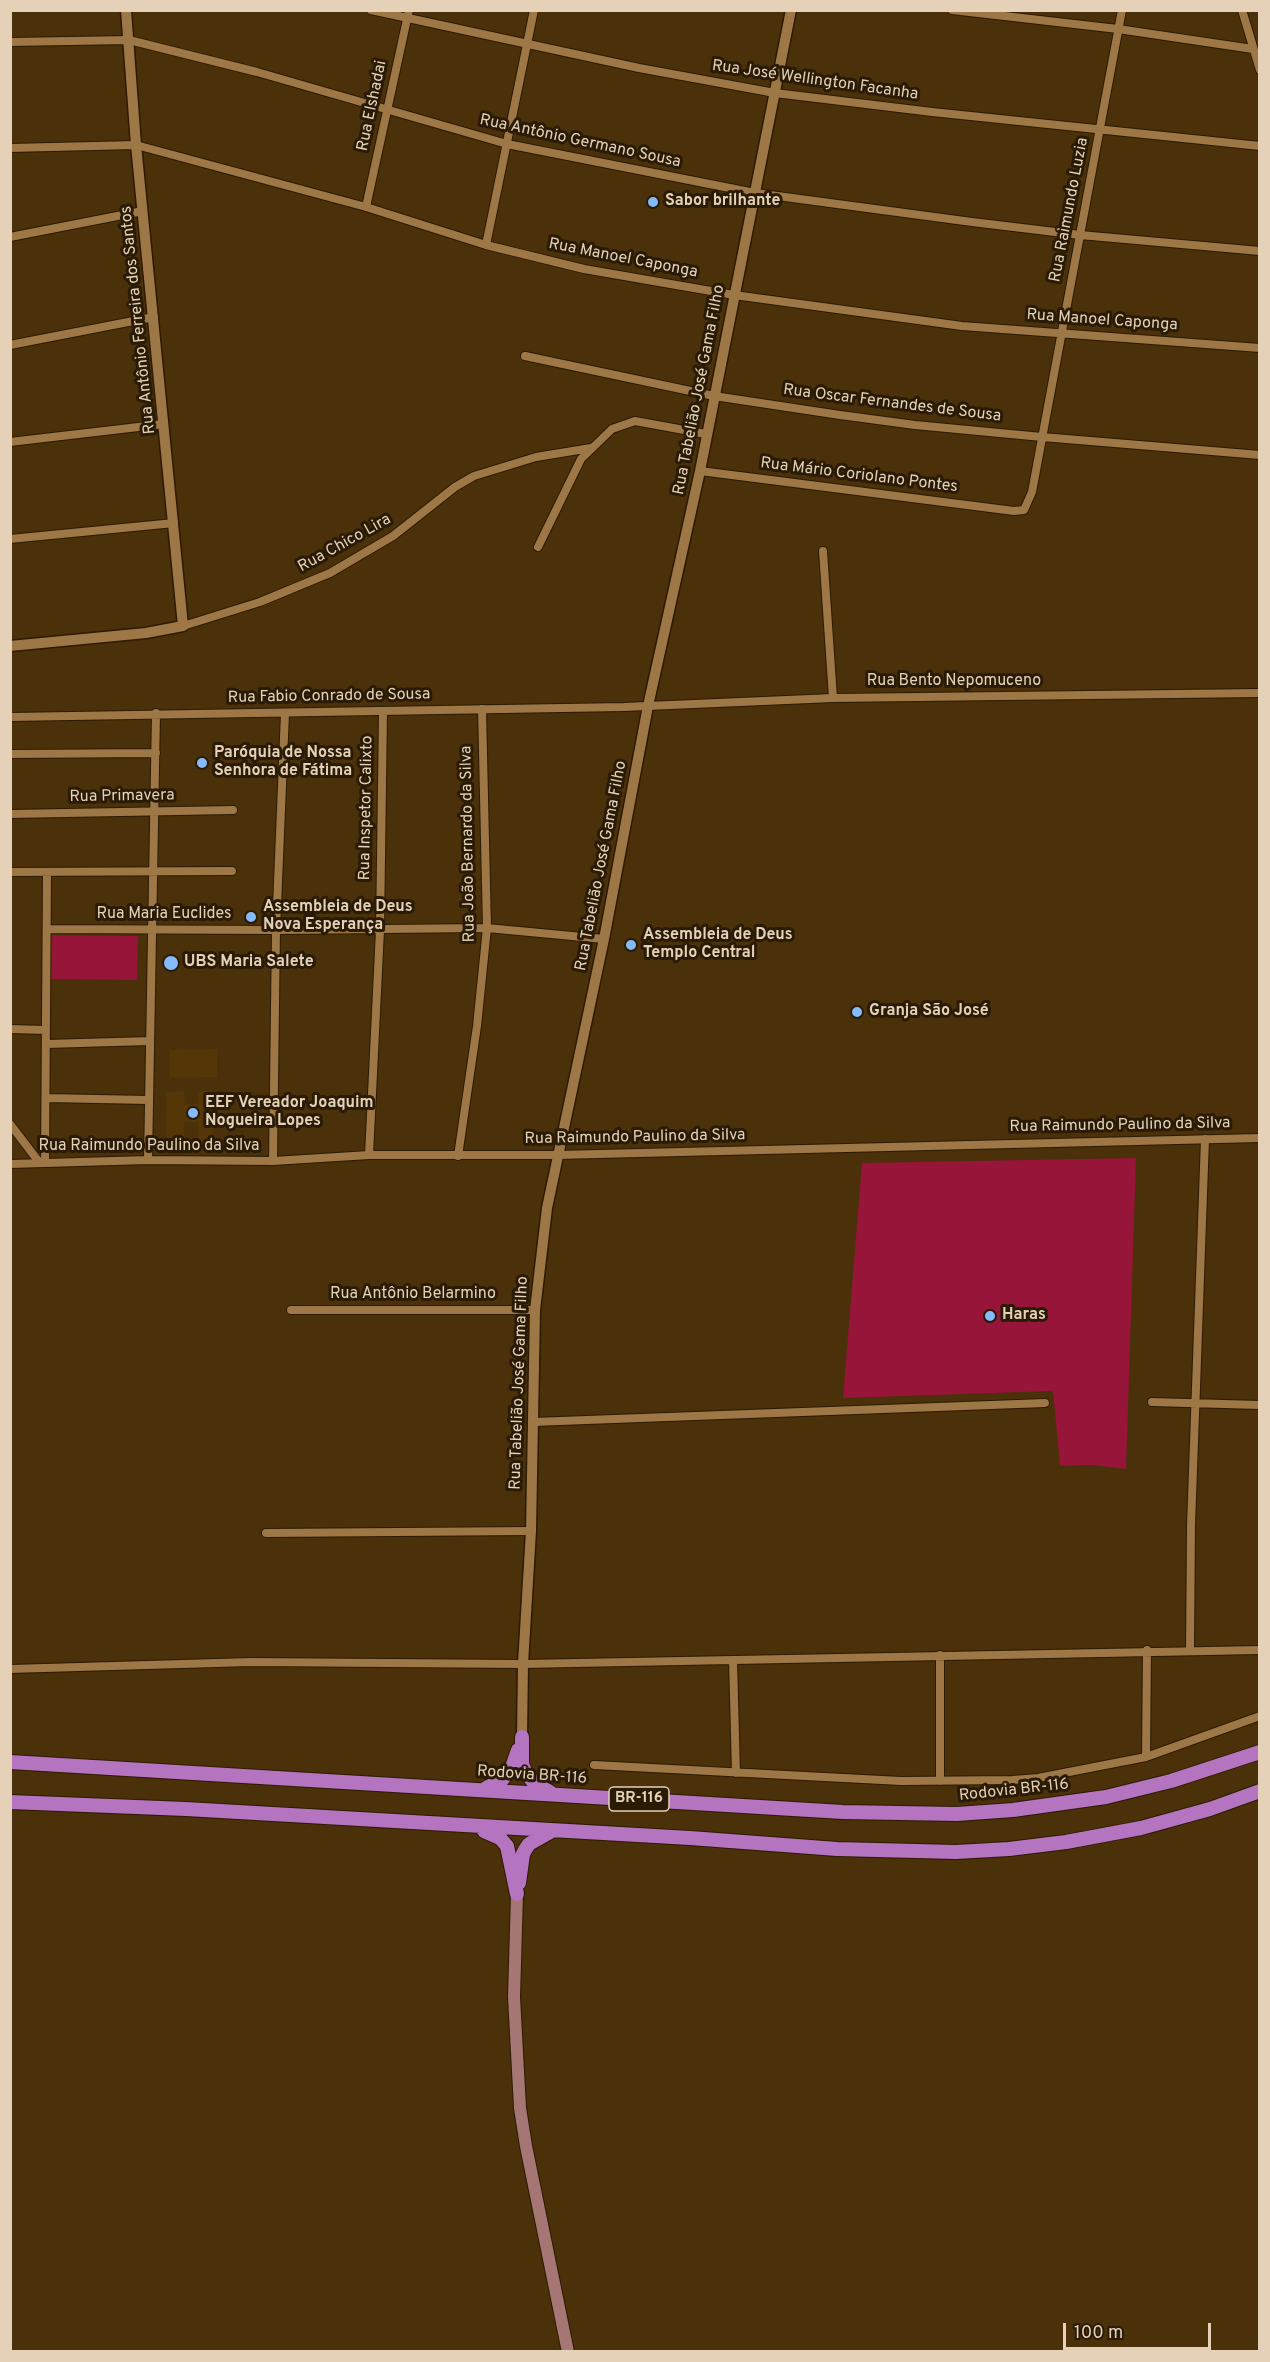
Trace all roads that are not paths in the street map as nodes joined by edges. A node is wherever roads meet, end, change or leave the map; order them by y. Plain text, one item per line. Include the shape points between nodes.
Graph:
1 (126, 10) edge
2 (371, 10) edge
3 (534, 10) edge
4 (791, 10) edge
5 (952, 10) edge
6 (1122, 10) edge
7 (1242, 10) edge
8 (409, 14) edge
9 (1118, 29) junction
10 (129, 40) junction
11 (10, 42) edge
12 (527, 44) junction
13 (1253, 49) junction
14 (1260, 70) edge
15 (775, 93) junction
16 (388, 108) junction
17 (1100, 128) junction
18 (507, 144) junction
19 (136, 146) junction
20 (1260, 146) edge
21 (10, 148) edge
22 (755, 193) junction
23 (366, 207) junction
24 (143, 211) junction
25 (1080, 235) junction
26 (10, 237) edge
27 (486, 245) junction
28 (1260, 251) edge
29 (734, 295) junction
30 (154, 316) junction
31 (1062, 333) junction
32 (10, 345) edge
33 (1260, 348) edge
34 (525, 356) dead end
35 (714, 396) junction
36 (164, 424) junction
37 (706, 434) junction
38 (1042, 437) junction
39 (10, 442) edge
40 (591, 448) junction
41 (1260, 455) edge
42 (700, 471) junction
43 (1014, 511) joint
44 (174, 523) junction
45 (10, 539) edge
46 (538, 547) dead end
47 (823, 551) dead end
48 (183, 626) junction
49 (10, 646) edge
50 (1260, 693) edge
51 (833, 698) junction
52 (648, 706) junction
53 (482, 709) junction
54 (383, 712) junction
55 (156, 713) junction
56 (285, 713) junction
57 (10, 717) edge
58 (156, 753) junction
59 (10, 754) edge
60 (233, 810) dead end
61 (154, 812) junction
62 (10, 814) edge
63 (154, 871) junction
64 (232, 871) dead end
65 (10, 872) edge
66 (47, 873) junction
67 (487, 928) junction
68 (47, 929) junction
69 (152, 930) junction
70 (276, 930) junction
71 (380, 930) junction
72 (604, 939) junction
73 (10, 1029) edge
74 (46, 1030) junction
75 (150, 1041) junction
76 (46, 1044) junction
77 (46, 1098) junction
78 (149, 1100) junction
79 (10, 1124) edge
80 (1260, 1138) edge
81 (1204, 1139) junction
82 (369, 1155) junction
83 (557, 1155) junction
84 (458, 1156) junction
85 (148, 1160) junction
86 (273, 1161) junction
87 (42, 1162) junction
88 (10, 1164) edge
89 (291, 1310) dead end
90 (535, 1310) junction
91 (1152, 1402) dead end
92 (1197, 1402) junction
93 (1045, 1403) dead end
94 (1260, 1405) edge
95 (533, 1422) junction
96 (531, 1531) junction
97 (266, 1533) dead end
98 (1147, 1650) junction
99 (1190, 1650) junction
100 (1260, 1650) edge
101 (940, 1655) junction
102 (733, 1660) junction
103 (523, 1664) junction
104 (10, 1669) edge
105 (1260, 1716) edge
106 (522, 1737) junction
107 (1260, 1752) edge
108 (1146, 1756) junction
109 (10, 1762) edge
110 (594, 1765) dead end
111 (736, 1773) junction
112 (940, 1781) junction
113 (484, 1789) junction
114 (1260, 1791) edge
115 (551, 1793) junction
116 (10, 1802) edge
117 (474, 1826) junction
118 (552, 1831) junction
119 (517, 1894) junction
120 (568, 2352) edge

1 - 10 street, Rua Antônio Ferreira dos Santos
2 - 8 street, Rua José Wellington Facanha
3 - 12 street
4 - 15 street, Rua Tabelião José Gama Filho
5 - 9 street
6 - 9 street, Rua Raimundo Luzia
7 - 13 street
8 - 12 street, Rua José Wellington Facanha
8 - 16 street, Rua Elshadai
9 - 13 street
9 - 17 street, Rua Raimundo Luzia
10 - 11 street, Rua Antônio Germano Sousa
10 - 16 street, Rua Antônio Germano Sousa
10 - 19 street, Rua Antônio Ferreira dos Santos
12 - 15 street, Rua José Wellington Facanha
12 - 18 street
13 - 14 street
15 - 17 street, Rua José Wellington Facanha
15 - 22 street, Rua Tabelião José Gama Filho
16 - 18 street, Rua Antônio Germano Sousa
16 - 23 street, Rua Elshadai
17 - 20 street, Rua José Wellington Facanha
17 - 25 street, Rua Raimundo Luzia
18 - 22 street, Rua Antônio Germano Sousa
18 - 27 street
19 - 21 street, Rua Manoel Caponga
19 - 23 street, Rua Manoel Caponga
19 - 24 street, Rua Antônio Ferreira dos Santos
22 - 25 street, Rua Antônio Germano Sousa
22 - 29 street, Rua Tabelião José Gama Filho
23 - 27 street, Rua Manoel Caponga
24 - 26 street
24 - 30 street, Rua Antônio Ferreira dos Santos
25 - 28 street, Rua Antônio Germano Sousa
25 - 31 street, Rua Raimundo Luzia
27 - 29 street, Rua Manoel Caponga via 584,269
29 - 31 street, Rua Manoel Caponga via 962,326
29 - 35 street, Rua Tabelião José Gama Filho
30 - 32 street
30 - 36 street, Rua Antônio Ferreira dos Santos
31 - 33 street, Rua Manoel Caponga
31 - 38 street, Rua Raimundo Luzia
34 - 35 street, Rua Oscar Fernandes de Sousa
35 - 37 street, Rua Tabelião José Gama Filho
35 - 38 street, Rua Oscar Fernandes de Sousa via 915,425
36 - 39 street
36 - 44 street, Rua Antônio Ferreira dos Santos
37 - 40 street via 635,421 612,429
37 - 42 street, Rua Tabelião José Gama Filho
38 - 41 street, Rua Oscar Fernandes de Sousa
38 - 43 street, Rua Raimundo Luzia via 1030,500 1024,510
40 - 46 street via 581,459
40 - 48 street, Rua Chico Lira via 513,462 474,476 393,536 330,573 260,602
42 - 43 street, Rua Mário Coriolano Pontes
42 - 52 street, Rua Tabelião José Gama Filho
44 - 45 street
44 - 48 street, Rua Antônio Ferreira dos Santos
47 - 51 street
48 - 49 street, Rua Chico Lira
50 - 51 street, Rua Bento Nepomuceno
51 - 52 street, Rua Bento Nepomuceno
52 - 53 street, Rua Fabio Conrado de Sousa
52 - 72 street, Rua Tabelião José Gama Filho
53 - 54 street, Rua Fabio Conrado de Sousa
53 - 67 street, Rua João Bernardo da Silva
54 - 56 street, Rua Fabio Conrado de Sousa
54 - 71 street, Rua Inspetor Calixto
55 - 56 street, Rua Fabio Conrado de Sousa
55 - 57 street, Rua Fabio Conrado de Sousa
55 - 58 street
56 - 70 street
58 - 59 street
58 - 61 street
60 - 61 street, Rua Primavera
61 - 62 street, Rua Primavera
61 - 63 street
63 - 64 street
63 - 66 street
63 - 69 street
65 - 66 street
66 - 68 street
67 - 71 street, Rua Maria Euclides
67 - 72 street, Rua Maria Euclides
67 - 84 street, Rua João Bernardo da Silva
68 - 69 street, Rua Maria Euclides
68 - 74 street
69 - 70 street, Rua Maria Euclides
69 - 75 street
70 - 71 street, Rua Maria Euclides
70 - 86 street
71 - 82 street, Rua Inspetor Calixto
72 - 83 street, Rua Tabelião José Gama Filho
73 - 74 street
74 - 76 street
75 - 76 street
75 - 78 street
76 - 77 street
77 - 78 street
77 - 87 street
78 - 85 street
79 - 87 street
80 - 81 street, Rua Raimundo Paulino da Silva
81 - 83 street, Rua Raimundo Paulino da Silva
81 - 92 street
82 - 84 street, Rua Raimundo Paulino da Silva
82 - 86 street, Rua Raimundo Paulino da Silva
83 - 84 street, Rua Raimundo Paulino da Silva
83 - 90 street, Rua Tabelião José Gama Filho
85 - 86 street, Rua Raimundo Paulino da Silva
85 - 87 street, Rua Raimundo Paulino da Silva
87 - 88 street, Rua Raimundo Paulino da Silva
89 - 90 street, Rua Antônio Belarmino
90 - 95 street, Rua Tabelião José Gama Filho
91 - 92 street
92 - 94 street
92 - 99 street
93 - 95 street
95 - 96 street, Rua Tabelião José Gama Filho
96 - 97 street
96 - 103 street, Rua Tabelião José Gama Filho
98 - 99 street
98 - 101 street
98 - 108 street
99 - 100 street
101 - 102 street
101 - 112 street
102 - 103 street
102 - 111 street
103 - 104 street via 251,1662
103 - 106 street, Rua Tabelião José Gama Filho
105 - 108 street
106 - 113 highway via 512,1767 502,1780
106 - 115 highway via 525,1771 534,1783
107 - 115 highway, Rodovia BR-116 / BR-116 via 1143,1788 1072,1803 983,1813 843,1812
108 - 112 street via 1038,1778
109 - 113 highway, Rodovia BR-116 / BR-116
110 - 111 street
111 - 112 street
113 - 115 highway, Rodovia BR-116 / BR-116
114 - 118 highway, BR-116 via 1141,1828 1066,1842 979,1851 837,1849
116 - 117 highway, BR-116
117 - 118 highway, BR-116
117 - 119 highway via 500,1838 507,1846
118 - 119 highway via 529,1844 523,1854
119 - 120 main road via 514,1997 519,2097

